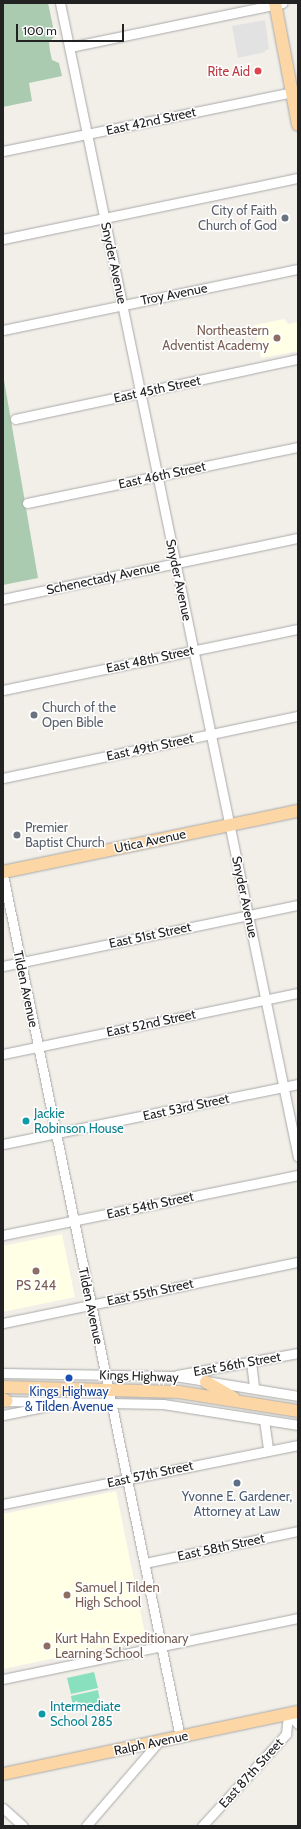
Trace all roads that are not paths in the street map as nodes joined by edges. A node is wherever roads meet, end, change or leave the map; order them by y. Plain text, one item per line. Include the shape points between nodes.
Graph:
1 (60, 3) edge
2 (277, 4) edge
3 (70, 47) junction
4 (295, 91) edge
5 (298, 125) edge
6 (87, 134) junction
7 (3, 151) edge
8 (298, 178) edge
9 (104, 217) junction
10 (3, 238) edge
11 (298, 269) edge
12 (122, 304) junction
13 (3, 330) edge
14 (298, 359) edge
15 (140, 393) junction
16 (15, 418) dead end
17 (298, 447) edge
18 (158, 476) junction
19 (27, 503) dead end
20 (298, 538) edge
21 (176, 563) junction
22 (3, 599) edge
23 (298, 629) edge
24 (194, 650) junction
25 (3, 690) edge
26 (298, 716) edge
27 (211, 734) junction
28 (3, 778) edge
29 (298, 811) edge
30 (230, 825) junction
31 (3, 872) edge
32 (3, 875) edge
33 (298, 905) edge
34 (248, 915) junction
35 (20, 962) junction
36 (3, 966) edge
37 (298, 993) edge
38 (266, 1000) junction
39 (38, 1047) junction
40 (3, 1054) edge
41 (298, 1084) edge
42 (284, 1087) junction
43 (56, 1134) junction
44 (3, 1144) edge
45 (298, 1157) edge
46 (298, 1174) edge
47 (74, 1221) junction
48 (3, 1235) edge
49 (298, 1262) edge
50 (91, 1305) junction
51 (3, 1323) edge
52 (298, 1353) edge
53 (251, 1362) junction
54 (3, 1372) edge
55 (105, 1374) junction
56 (175, 1376) junction
57 (206, 1382) junction
58 (3, 1387) edge
59 (254, 1388) junction
60 (109, 1389) junction
61 (298, 1396) edge
62 (4, 1401) edge
63 (67, 1402) junction
64 (240, 1402) junction
65 (111, 1403) junction
66 (298, 1411) edge
67 (3, 1415) edge
68 (264, 1420) junction
69 (298, 1425) edge
70 (298, 1445) edge
71 (268, 1450) junction
72 (128, 1478) junction
73 (3, 1504) edge
74 (298, 1531) edge
75 (145, 1563) junction
76 (298, 1618) edge
77 (162, 1647) junction
78 (3, 1679) edge
79 (293, 1713) edge
80 (298, 1724) edge
81 (180, 1737) junction
82 (159, 1741) junction
83 (3, 1774) edge
84 (3, 1808) edge
85 (23, 1826) edge
86 (86, 1826) edge
87 (202, 1826) edge

1 - 3 street, Snyder Avenue
2 - 3 street
2 - 4 main road
3 - 6 street, Snyder Avenue
4 - 5 main road
4 - 6 street, East 42nd Street
6 - 7 street, East 42nd Street
6 - 9 street, Snyder Avenue
8 - 9 street
9 - 10 street
9 - 12 street, Snyder Avenue
11 - 12 street, Troy Avenue
12 - 13 street, Troy Avenue
12 - 15 street, Snyder Avenue
14 - 15 street, East 45th Street
15 - 16 street, East 45th Street
15 - 18 street, Snyder Avenue
17 - 18 street, East 46th Street
18 - 19 street, East 46th Street
18 - 21 street, Snyder Avenue
20 - 21 street, Schenectady Avenue
21 - 22 street, Schenectady Avenue
21 - 24 street, Snyder Avenue
23 - 24 street, East 48th Street
24 - 25 street, East 48th Street
24 - 27 street, Snyder Avenue
26 - 27 street, East 49th Street
27 - 28 street, East 49th Street
27 - 30 street, Snyder Avenue
29 - 30 main road, Utica Avenue
30 - 31 main road, Utica Avenue
30 - 34 street, Snyder Avenue
32 - 35 street, Tilden Avenue
33 - 34 street, East 51st Street
34 - 35 street, East 51st Street
34 - 38 street, Snyder Avenue
35 - 36 street, East 51st Street
35 - 39 street, Tilden Avenue
37 - 38 street, East 52nd Street
38 - 39 street, East 52nd Street
38 - 42 street, Snyder Avenue
39 - 40 street, East 52nd Street
39 - 43 street, Tilden Avenue
41 - 42 street, East 53rd Street
42 - 43 street, East 53rd Street
42 - 45 street, Snyder Avenue
43 - 44 street, East 53rd Street
43 - 47 street, Tilden Avenue
46 - 47 street, East 54th Street
47 - 48 street, East 54th Street
47 - 50 street, Tilden Avenue
49 - 50 street, East 55th Street
50 - 51 street, East 55th Street
50 - 55 street, Tilden Avenue
52 - 53 street, East 56th Street
53 - 56 street, East 56th Street
53 - 59 street
54 - 55 street, Kings Highway
55 - 56 street, Kings Highway
55 - 60 street, Tilden Avenue
56 - 57 street, Kings Highway
57 - 59 street, Kings Highway
57 - 64 main road
58 - 60 main road, Kings Highway
59 - 61 street, Kings Highway
60 - 64 main road, Kings Highway via 179,1392
60 - 65 street, Tilden Avenue
62 - 63 street, Kings Highway
63 - 65 street, Kings Highway
63 - 67 street
64 - 66 main road, Kings Highway
65 - 68 street, Kings Highway via 163,1404
65 - 72 street, Tilden Avenue
68 - 69 street, Kings Highway
68 - 71 street
70 - 71 street, East 57th Street
71 - 72 street, East 57th Street
72 - 73 street, East 57th Street
72 - 75 street, Tilden Avenue
74 - 75 street, East 58th Street
75 - 77 street, Tilden Avenue
76 - 77 street
77 - 78 street
77 - 81 street, Tilden Avenue
79 - 80 street
79 - 81 main road, Ralph Avenue
79 - 87 street, East 87th Street via 286,1734
81 - 82 main road, Ralph Avenue
82 - 83 main road, Ralph Avenue
82 - 86 street
84 - 85 street

